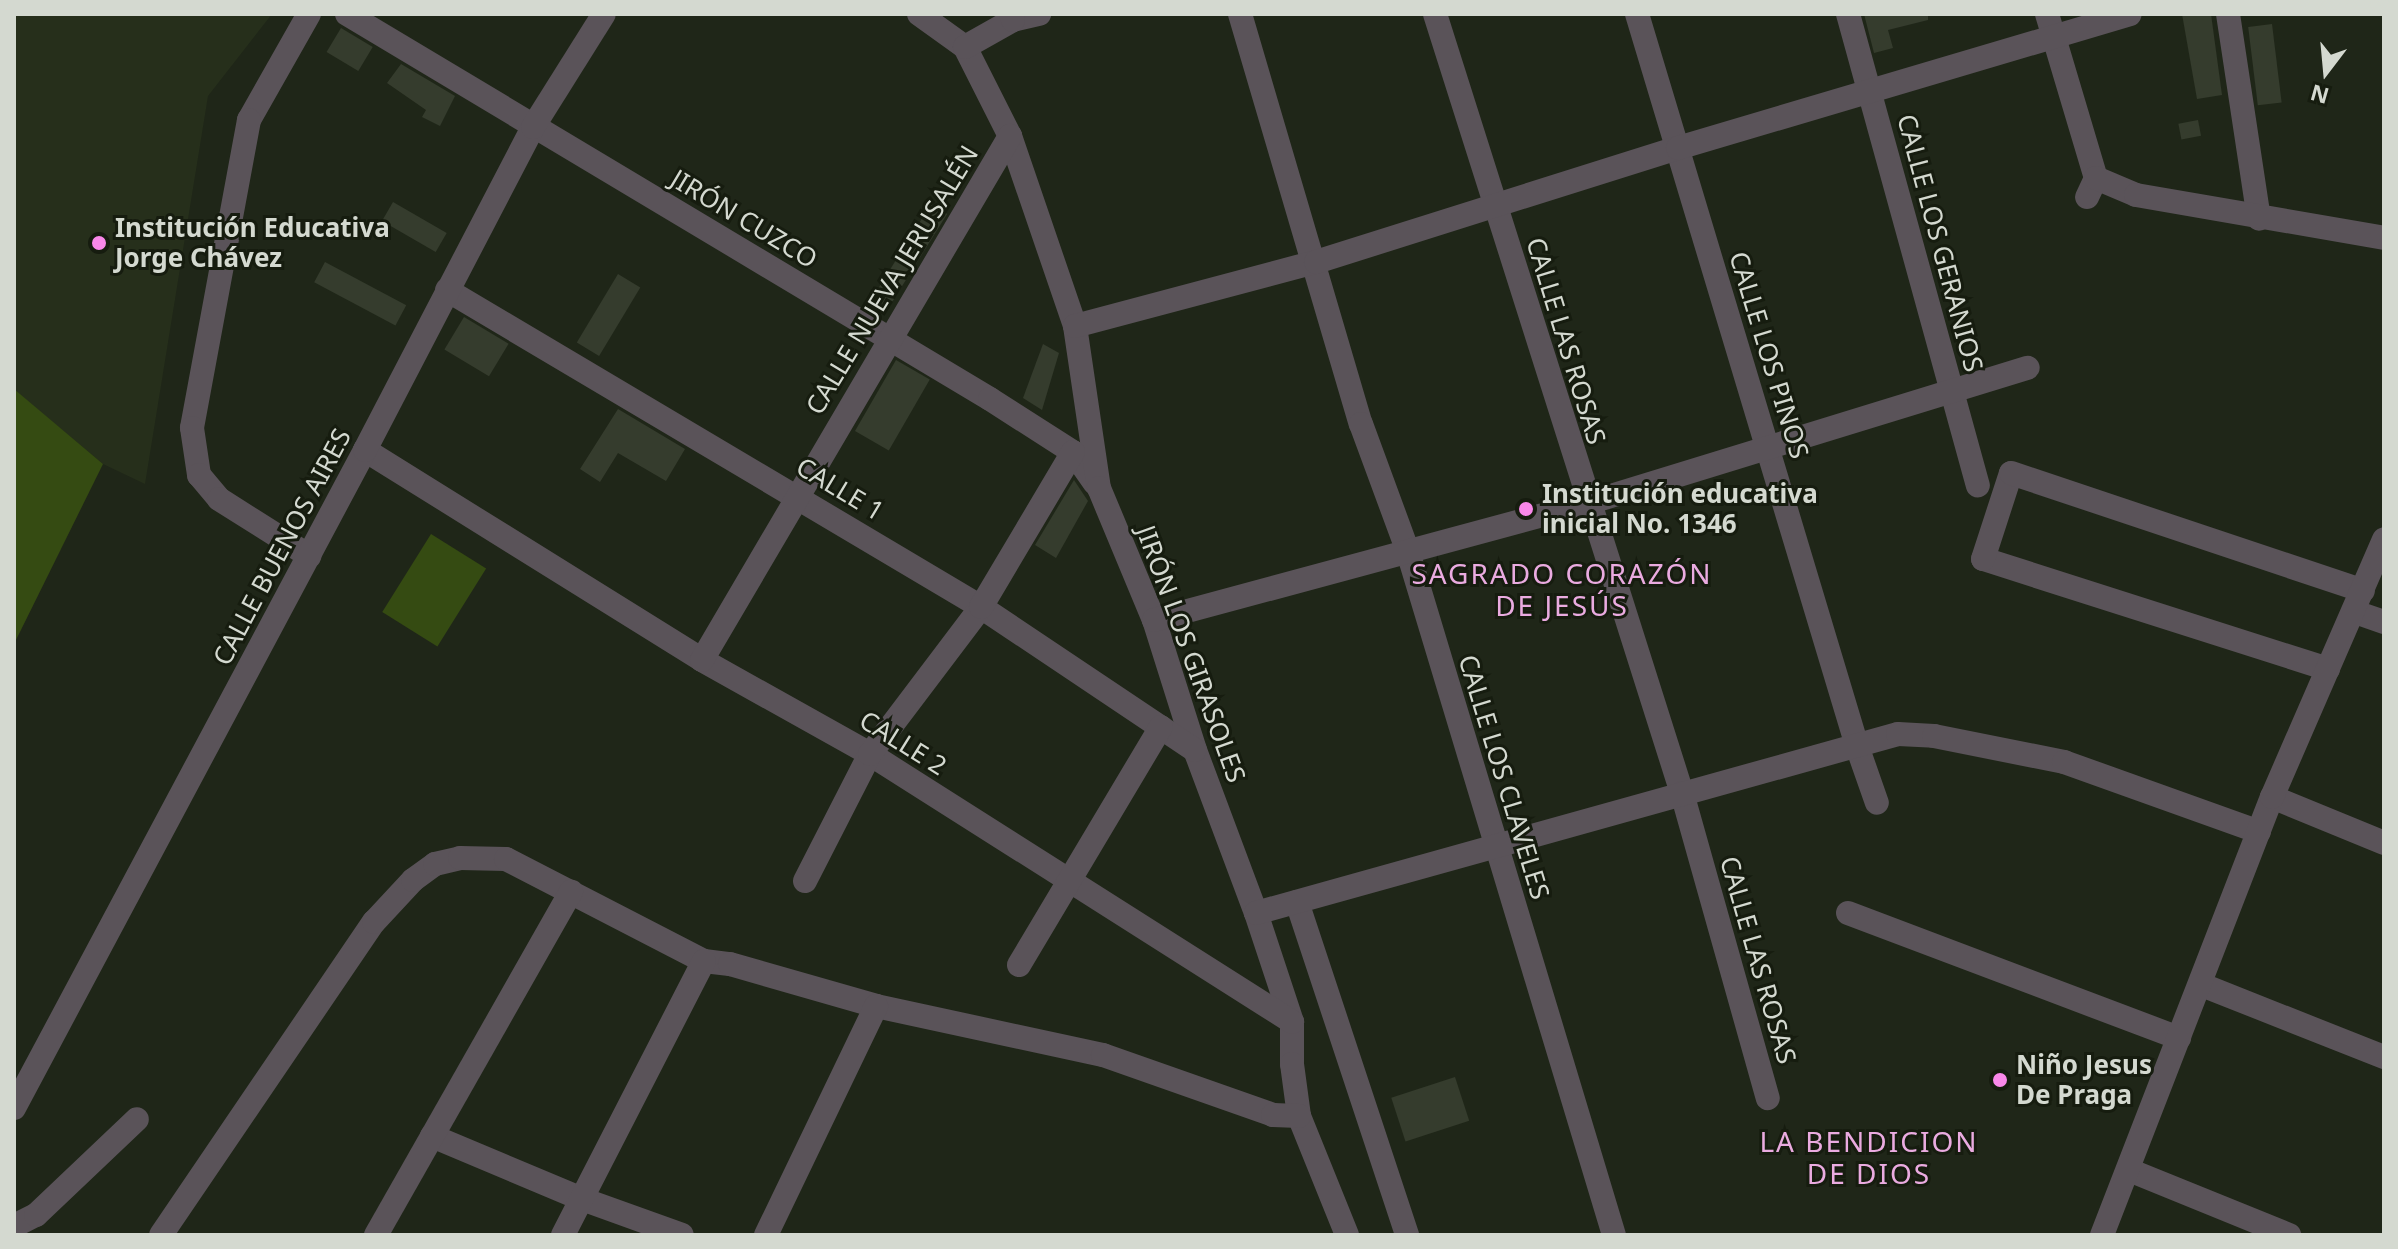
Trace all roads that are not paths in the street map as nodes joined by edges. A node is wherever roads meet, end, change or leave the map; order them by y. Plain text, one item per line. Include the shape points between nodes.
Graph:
1 (309, 14) edge
2 (347, 14) edge
3 (604, 14) edge
4 (919, 14) edge
5 (1039, 14) edge
6 (1240, 14) edge
7 (1435, 14) edge
8 (1637, 14) edge
9 (1848, 14) edge
10 (2130, 14) edge
11 (2228, 14) edge
12 (1012, 17) edge
13 (2051, 25) edge
14 (965, 47) junction
15 (1871, 92) junction
16 (533, 127) junction
17 (1010, 136) junction
18 (1678, 148) junction
19 (1495, 204) junction
20 (2259, 219) junction
21 (2384, 238) edge
22 (1316, 262) junction
23 (447, 290) junction
24 (1075, 326) junction
25 (889, 337) junction
26 (2028, 368) dead end
27 (1949, 390) junction
28 (1768, 448) junction
29 (365, 450) junction
30 (1073, 452) junction
31 (1978, 485) dead end
32 (1099, 488) junction
33 (797, 496) junction
34 (1588, 503) junction
35 (2384, 539) edge
36 (1408, 552) junction
37 (309, 556) junction
38 (2359, 602) junction
39 (981, 607) junction
40 (1154, 620) junction
41 (2384, 622) edge
42 (702, 660) junction
43 (2328, 669) junction
44 (1161, 727) junction
45 (1857, 746) junction
46 (1195, 750) junction
47 (870, 754) junction
48 (1682, 793) junction
49 (2272, 797) junction
50 (1877, 803) dead end
51 (2259, 832) junction
52 (2384, 843) edge
53 (1495, 848) junction
54 (805, 881) dead end
55 (1070, 882) junction
56 (571, 892) junction
57 (1297, 902) junction
58 (1256, 913) junction
59 (1848, 913) dead end
60 (704, 961) junction
61 (1019, 965) dead end
62 (2202, 985) junction
63 (876, 1006) junction
64 (1292, 1022) junction
65 (2179, 1038) junction
66 (2384, 1057) edge
67 (1768, 1098) dead end
68 (14, 1108) edge
69 (1299, 1116) junction
70 (137, 1119) dead end
71 (432, 1136) junction
72 (2129, 1170) junction
73 (582, 1199) junction
74 (14, 1226) edge
75 (161, 1235) edge
76 (376, 1235) edge
77 (563, 1235) edge
78 (682, 1235) edge
79 (766, 1235) edge
80 (1347, 1235) edge
81 (1407, 1235) edge
82 (1614, 1235) edge
83 (2102, 1235) edge
84 (2289, 1235) edge

1 - 37 street via 249,120 192,428 199,475 219,499
2 - 16 street, JIRÓN CUZCO
3 - 16 street, CALLE BUENOS AIRES
4 - 14 street
5 - 12 street
6 - 22 street, CALLE LOS CLAVELES
7 - 19 street, CALLE LAS ROSAS
8 - 18 street, CALLE LOS PINOS
9 - 15 street, CALLE LOS GERANIOS
10 - 13 street
11 - 20 street
12 - 14 street
13 - 15 street
13 - 20 street via 2091,188
14 - 17 street, JIRÓN LOS GIRASOLES
15 - 18 street
15 - 27 street, CALLE LOS GERANIOS
16 - 23 street, CALLE BUENOS AIRES
16 - 25 street, JIRÓN CUZCO
17 - 24 street, JIRÓN LOS GIRASOLES
17 - 25 street, CALLE NUEVA JERUSALÉN
18 - 19 street
18 - 28 street, CALLE LOS PINOS
19 - 22 street
19 - 34 street, CALLE LAS ROSAS
20 - 21 street
22 - 24 street
22 - 36 street, CALLE LOS CLAVELES via 1361,424
23 - 29 street, CALLE BUENOS AIRES
23 - 33 street, CALLE 1
24 - 32 street, JIRÓN LOS GIRASOLES
25 - 30 street, JIRÓN CUZCO
25 - 33 street, CALLE NUEVA JERUSALÉN
26 - 27 street
27 - 28 street
27 - 31 street, CALLE LOS GERANIOS
28 - 34 street
28 - 45 street, CALLE LOS PINOS
29 - 37 street, CALLE BUENOS AIRES
29 - 42 street, CALLE 2
30 - 32 street, JIRÓN CUZCO
30 - 39 street
32 - 40 street, JIRÓN LOS GIRASOLES
33 - 39 street, CALLE 1
33 - 42 street, CALLE NUEVA JERUSALÉN
34 - 36 street
34 - 48 street, CALLE LAS ROSAS
35 - 38 street
36 - 40 street
36 - 53 street, CALLE LOS CLAVELES
37 - 68 street, CALLE BUENOS AIRES
38 - 41 street
38 - 43 street
38 - 43 street via 2011,473 1983,559
39 - 44 street, CALLE 1
39 - 47 street
40 - 46 street, JIRÓN LOS GIRASOLES
42 - 47 street, CALLE 2
43 - 49 street
44 - 46 street, CALLE 1
44 - 55 street
45 - 48 street
45 - 50 street, CALLE LOS PINOS
45 - 51 street via 1898,734 1934,736 2064,762
46 - 58 street, JIRÓN LOS GIRASOLES
47 - 54 street
47 - 55 street, CALLE 2
48 - 53 street
48 - 67 street, CALLE LAS ROSAS
49 - 51 street
49 - 52 street
51 - 62 street
53 - 57 street
53 - 82 street, CALLE LOS CLAVELES
55 - 61 street
55 - 64 street, CALLE 2
56 - 60 street
56 - 71 street
56 - 75 street via 506,859 446,860 413,880 345,962
57 - 58 street
57 - 81 street
58 - 64 street, JIRÓN LOS GIRASOLES
59 - 65 street
60 - 63 street
60 - 73 street
62 - 65 street
62 - 66 street
63 - 69 street via 1103,1055 1273,1115
63 - 79 street
64 - 69 street, JIRÓN LOS GIRASOLES
65 - 72 street
69 - 80 street, JIRÓN LOS GIRASOLES
70 - 74 street via 36,1215
71 - 73 street
71 - 76 street
72 - 83 street
72 - 84 street
73 - 77 street
73 - 78 street

